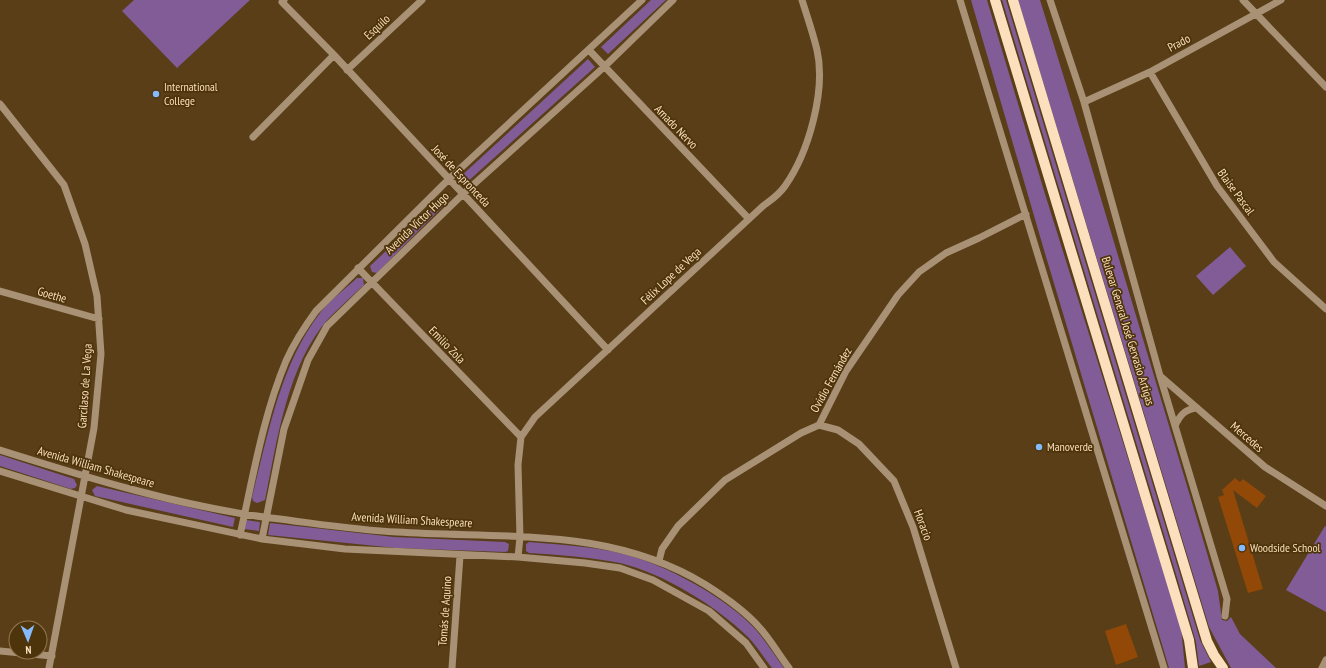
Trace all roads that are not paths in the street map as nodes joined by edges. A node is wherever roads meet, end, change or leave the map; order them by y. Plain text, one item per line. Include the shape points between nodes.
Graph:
1 (284, 0) edge
2 (422, 0) edge
3 (642, 0) edge
4 (673, 0) edge
5 (802, 0) edge
6 (960, 0) edge
7 (995, 0) edge
8 (1013, 0) edge
9 (1050, 0) edge
10 (1243, 0) edge
11 (1281, 0) edge
12 (1256, 14) junction
13 (589, 50) junction
14 (334, 55) junction
15 (604, 67) junction
16 (347, 70) junction
17 (1150, 72) junction
18 (1326, 87) edge
19 (1084, 102) junction
20 (0, 104) edge
21 (253, 137) dead end
22 (449, 179) junction
23 (463, 194) junction
24 (1026, 214) junction
25 (749, 219) junction
26 (358, 268) junction
27 (372, 282) junction
28 (0, 291) edge
29 (1326, 309) edge
30 (99, 319) junction
31 (608, 350) junction
32 (1160, 376) junction
33 (1197, 408) junction
34 (819, 425) junction
35 (1175, 426) junction
36 (521, 437) junction
37 (0, 450) edge
38 (0, 471) edge
39 (85, 476) junction
40 (82, 497) junction
41 (1326, 506) edge
42 (245, 513) junction
43 (267, 517) junction
44 (240, 535) junction
45 (520, 537) junction
46 (262, 539) junction
47 (460, 556) junction
48 (518, 558) junction
49 (659, 561) junction
50 (1225, 616) dead end
51 (0, 651) edge
52 (52, 656) junction
53 (1326, 660) edge
54 (49, 668) edge
55 (452, 668) edge
56 (764, 668) edge
57 (789, 668) edge
58 (956, 668) edge
59 (1164, 668) edge
60 (1193, 668) edge
61 (1223, 668) edge
62 (1322, 668) edge

1 - 14 street, José de Espronceda via 282,2 296,19
2 - 16 street, Esquilo
3 - 13 street, Avenida Víctor Hugo
4 - 15 street, Avenida Víctor Hugo
5 - 25 street, Félix Lope de Vega via 817,50 819,82 813,126 786,186
6 - 24 street
7 - 60 main road via 1190,640
8 - 61 main road, Bulevar General José Gervasio Artigas via 1207,641
9 - 19 street, Bulevar General José Gervasio Artigas
10 - 12 street
11 - 12 street, Prado
12 - 17 street, Prado
12 - 18 street
13 - 15 street, Amado Nervo
13 - 22 street, Avenida Víctor Hugo
14 - 16 street, José de Espronceda
14 - 21 street
15 - 23 street, Avenida Víctor Hugo
15 - 25 street, Amado Nervo
16 - 22 street, José de Espronceda
17 - 19 street, Prado
17 - 29 street, Blaise Pascal via 1217,186 1274,262
19 - 32 street, Bulevar General José Gervasio Artigas
20 - 30 street, Garcilaso de La Vega via 64,185 85,244 97,296
22 - 23 street, José de Espronceda
22 - 26 street, Avenida Víctor Hugo
23 - 27 street, Avenida Víctor Hugo
23 - 31 street, José de Espronceda
24 - 34 street, Ovidio Fernández via 946,253 919,272 898,295 846,371
24 - 59 street
25 - 31 street, Félix Lope de Vega
26 - 27 street, Emilio Zola
26 - 42 street, Avenida Víctor Hugo via 316,311 286,360 267,415
27 - 36 street, Emilio Zola
27 - 43 street, Avenida Víctor Hugo via 327,326 308,360 284,429
28 - 30 street, Goethe
30 - 39 street, Garcilaso de La Vega via 101,354 94,428
31 - 36 street, Félix Lope de Vega via 535,417
32 - 33 street, Mercedes
32 - 35 street, Bulevar General José Gervasio Artigas
33 - 35 street via 1180,415
33 - 41 street, Mercedes via 1266,467
34 - 49 street, Ovidio Fernández via 801,433 725,480 678,526 662,548
34 - 58 street, Horacio via 838,430 859,444 894,481 913,527
35 - 50 street, Bulevar General José Gervasio Artigas via 1227,599
36 - 45 street, Félix Lope de Vega via 518,465
37 - 39 street, Avenida William Shakespeare
38 - 40 street
39 - 40 street, Garcilaso de La Vega
39 - 42 street, Avenida William Shakespeare via 184,502
40 - 44 street via 126,510
40 - 52 street, Garcilaso de La Vega
42 - 43 street, Avenida William Shakespeare
42 - 44 street, Avenida Víctor Hugo
43 - 45 street, Avenida William Shakespeare via 397,532
43 - 46 street, Avenida Víctor Hugo
44 - 46 street
45 - 48 street, Félix Lope de Vega
45 - 49 street, Avenida William Shakespeare via 589,542
46 - 47 street via 345,550
47 - 48 street
47 - 55 street, Tomás de Aquino
48 - 56 street via 620,568 653,580 709,611 746,643
49 - 57 street, Avenida William Shakespeare via 695,579 741,610 759,627
51 - 52 street
52 - 54 street, Garcilaso de La Vega
53 - 62 street

